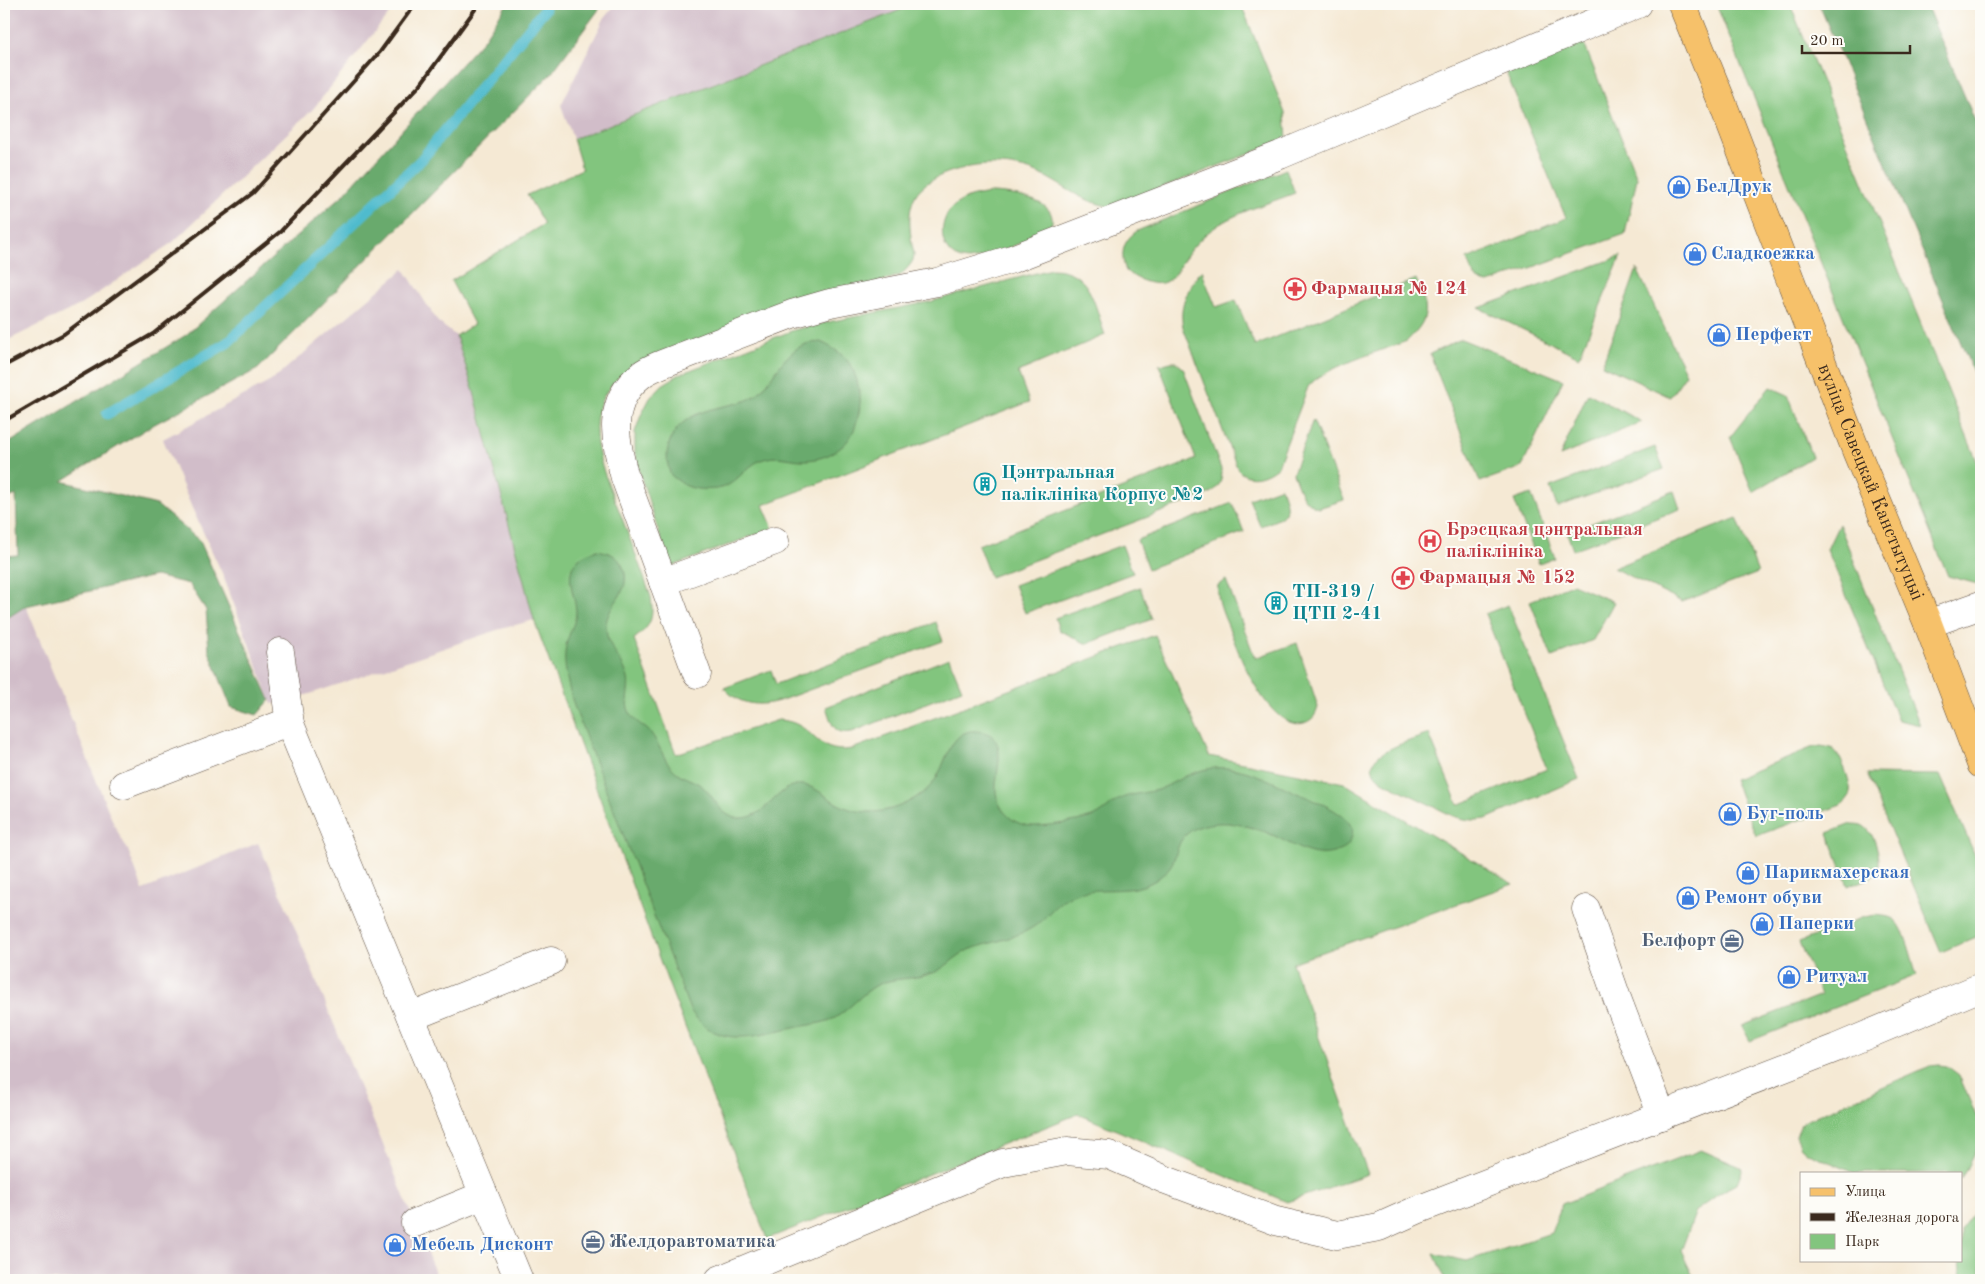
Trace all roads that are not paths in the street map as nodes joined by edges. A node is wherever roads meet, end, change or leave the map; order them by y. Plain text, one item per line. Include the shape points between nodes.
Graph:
1 (1638, 4) edge
2 (1682, 4) edge
3 (775, 541) dead end
4 (663, 582) junction
5 (1981, 605) edge
6 (1928, 624) junction
7 (280, 652) dead end
8 (697, 674) dead end
9 (290, 724) junction
10 (1981, 764) edge
11 (124, 785) dead end
12 (1586, 909) dead end
13 (551, 961) dead end
14 (1981, 987) edge
15 (411, 1017) junction
16 (1662, 1116) junction
17 (484, 1195) junction
18 (415, 1223) dead end
19 (519, 1280) edge
20 (719, 1280) edge

1 - 4 lane via 1280,155 1012,259 937,282 792,314 641,375 627,389 618,408 615,427 617,448
2 - 6 main road, вуліца Савецкай Канстытуцыі via 1857,453
3 - 4 lane
4 - 8 lane
5 - 6 lane
6 - 10 main road, вуліца Савецкай Канстытуцыі
7 - 9 lane
9 - 11 lane via 280,725
9 - 15 lane
12 - 16 lane
13 - 15 lane
14 - 16 lane
15 - 17 lane
16 - 20 lane via 1379,1227 1337,1234 1276,1221 1109,1155 1067,1151 1003,1163
17 - 18 lane
17 - 19 lane

